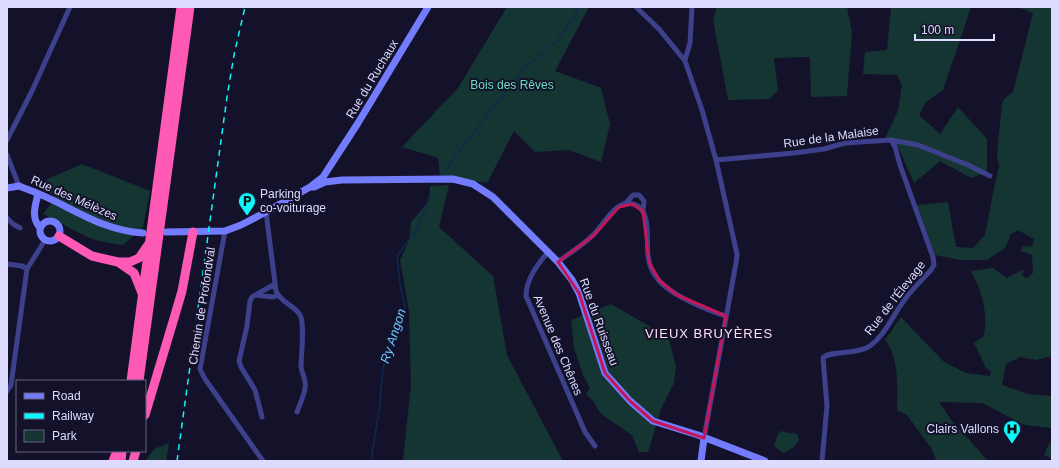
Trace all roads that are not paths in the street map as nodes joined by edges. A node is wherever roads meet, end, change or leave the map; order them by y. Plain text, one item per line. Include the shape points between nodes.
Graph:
1 (70, 7) edge
2 (181, 7) edge
3 (190, 7) edge
4 (428, 7) edge
5 (636, 7) edge
6 (692, 7) edge
7 (685, 60) junction
8 (7, 140) edge
9 (891, 140) junction
10 (7, 156) edge
11 (716, 160) junction
12 (7, 169) edge
13 (12, 173) junction
14 (990, 176) dead end
15 (327, 177) junction
16 (18, 186) junction
17 (7, 188) edge
18 (38, 194) junction
19 (625, 204) junction
20 (643, 211) junction
21 (266, 212) junction
22 (7, 218) edge
23 (42, 225) junction
24 (20, 228) dead end
25 (225, 231) junction
26 (166, 232) dead end
27 (193, 232) junction
28 (144, 233) dead end
29 (59, 236) junction
30 (45, 240) junction
31 (150, 242) junction
32 (548, 252) junction
33 (118, 262) junction
34 (558, 262) junction
35 (7, 264) edge
36 (27, 269) junction
37 (275, 284) junction
38 (142, 294) junction
39 (278, 295) junction
40 (255, 296) junction
41 (726, 316) junction
42 (131, 380) edge
43 (139, 380) edge
44 (7, 391) edge
45 (146, 412) edge
46 (297, 412) dead end
47 (262, 417) dead end
48 (704, 438) junction
49 (595, 446) dead end
50 (263, 461) edge
51 (701, 461) edge
52 (765, 461) edge
53 (822, 461) edge

1 - 8 street
2 - 31 highway
3 - 43 highway
4 - 15 street, Rue du Ruchaux via 334,161
5 - 7 street
6 - 7 street via 690,43
7 - 11 street
9 - 11 street, Rue de la Malaise
9 - 14 street, Rue de la Malaise via 918,145
9 - 53 street, Rue de l'Élevage via 934,265 872,344 862,350 823,358 827,406
10 - 13 street
11 - 41 street via 737,256
12 - 13 street
13 - 16 street
15 - 21 street via 314,187
15 - 32 street, Rue du Ruisseau via 342,180 443,179 467,182 488,192
16 - 17 street
16 - 18 street, Rue des Mélèzes
18 - 23 street via 34,210
18 - 28 street, Rue des Mélèzes via 101,224 126,232
19 - 20 street via 636,205
19 - 20 street via 633,195 640,195 644,201
19 - 34 street via 616,209 593,236
20 - 41 street via 646,219 649,262 659,280 677,295
21 - 25 street
21 - 37 street
22 - 24 street
23 - 29 street via 51,221 57,224
23 - 30 street via 42,237
25 - 27 street
25 - 50 street, Chemin de Profondval via 200,369
26 - 27 street
27 - 45 highway via 182,291
29 - 30 street via 51,241
29 - 33 highway via 92,256
30 - 36 street
31 - 33 highway via 139,258 130,262
31 - 38 highway
32 - 34 street, Rue du Ruisseau
32 - 49 street, Avenue des Chênes via 528,282 526,296 585,432
33 - 38 highway via 134,273
34 - 48 street, Rue du Ruisseau via 579,292 605,373 630,401 654,421
35 - 36 street
36 - 44 street via 11,385
37 - 39 street
37 - 40 street
38 - 42 highway
39 - 40 street
39 - 46 street via 300,314 301,318 301,368 306,388
40 - 47 street via 250,301 239,361 255,390
41 - 48 street
48 - 51 street
48 - 52 street, Rue du Ruisseau

